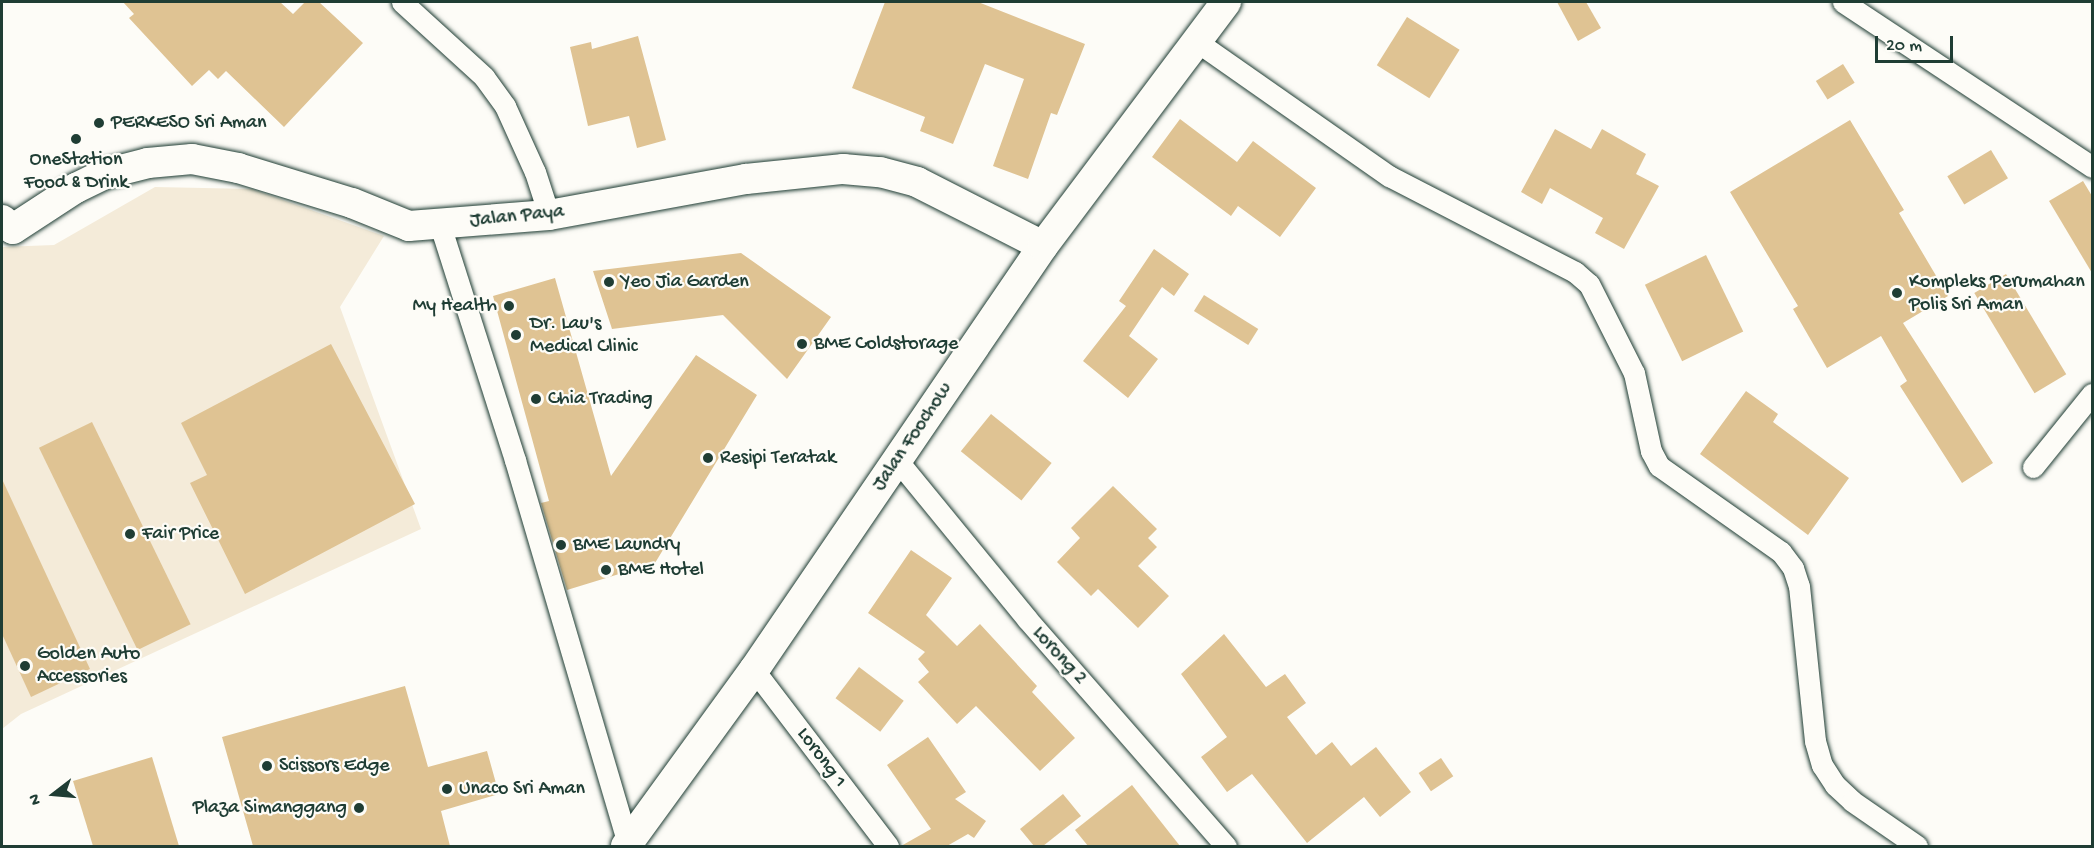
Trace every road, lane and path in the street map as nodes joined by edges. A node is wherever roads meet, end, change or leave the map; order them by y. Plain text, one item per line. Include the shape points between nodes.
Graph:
1 (402, 2) edge
2 (1226, 2) edge
3 (1843, 2) edge
4 (1196, 41) junction
5 (2092, 167) edge
6 (549, 215) junction
7 (2, 220) edge
8 (440, 225) junction
9 (1043, 246) junction
10 (2092, 394) edge
11 (897, 460) junction
12 (2033, 467) dead end
13 (754, 670) junction
14 (627, 845) edge
15 (888, 846) edge
16 (1226, 846) edge
17 (1917, 846) edge

1 - 6 street via 483,77 505,106 535,172
2 - 4 street, Jalan Foochow
3 - 5 street
4 - 9 street, Jalan Foochow
4 - 17 street via 1389,176 1575,272 1589,284 1634,373 1651,451 1659,466 1781,552 1793,568 1799,586 1815,741 1822,765 1852,801
6 - 8 street, Jalan Paya
6 - 9 street, Jalan Paya via 725,182 843,169 880,172 918,182
7 - 8 street, Jalan Paya via 13,229 105,174 148,163 192,159 238,168 352,202 409,226
8 - 14 street via 515,460
9 - 11 street, Jalan Foochow
10 - 12 street
11 - 13 street, Jalan Foochow
11 - 16 street, Lorong 2 via 1027,620
13 - 14 street, Jalan Foochow
13 - 15 street, Lorong 1

